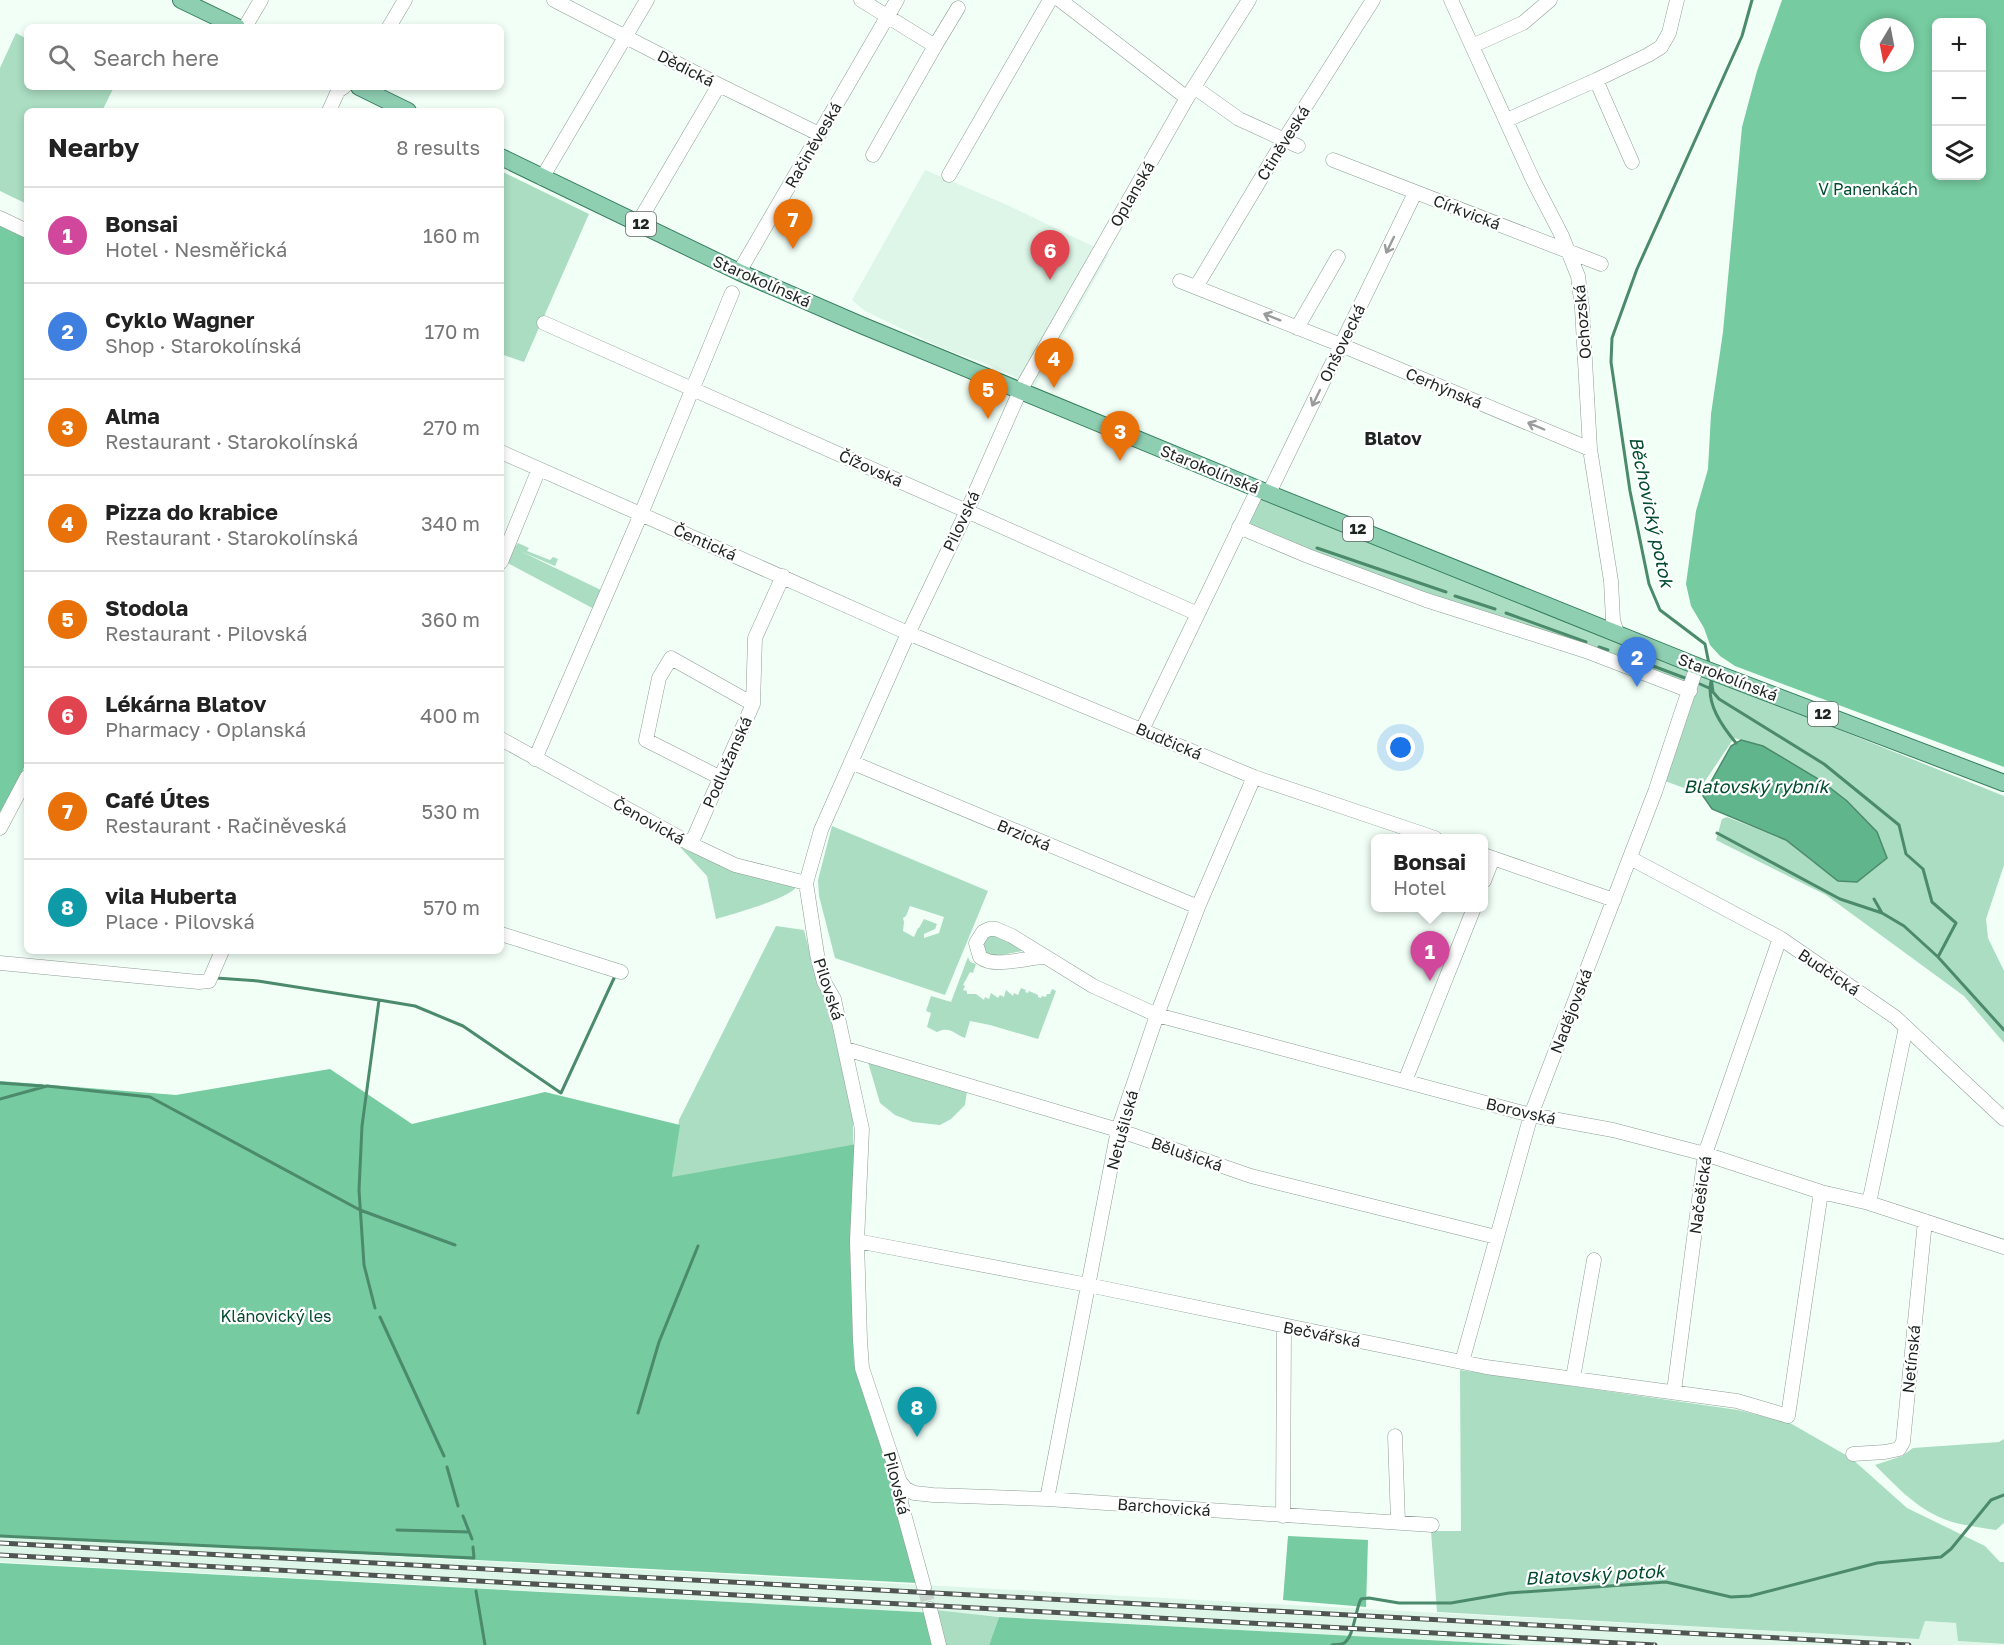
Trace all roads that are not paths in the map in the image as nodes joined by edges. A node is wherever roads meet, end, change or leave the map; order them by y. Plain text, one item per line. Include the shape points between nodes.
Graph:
1 (181, 0) edge
2 (261, 0) edge
3 (405, 0) edge
4 (554, 0) edge
5 (647, 0) edge
6 (861, 0) edge
7 (897, 0) edge
8 (1050, 0) edge
9 (1060, 0) edge
10 (1249, 0) edge
11 (1373, 0) edge
12 (1451, 0) edge
13 (1550, 0) edge
14 (1677, 0) edge
15 (958, 8) dead end
16 (887, 17) junction
17 (231, 24) edge
18 (247, 24) edge
19 (391, 24) edge
20 (626, 37) junction
21 (935, 46) junction
22 (1472, 46) junction
23 (1596, 80) junction
24 (719, 85) junction
25 (340, 90) edge
26 (365, 90) edge
27 (1190, 93) junction
28 (330, 108) edge
29 (402, 108) edge
30 (1507, 120) junction
31 (819, 134) junction
32 (1284, 140) junction
33 (1298, 146) dead end
34 (873, 155) dead end
35 (504, 159) edge
36 (1333, 160) dead end
37 (1632, 162) dead end
38 (949, 175) dead end
39 (542, 178) junction
40 (1415, 193) junction
41 (0, 218) edge
42 (638, 223) junction
43 (24, 230) edge
44 (1568, 251) junction
45 (1338, 257) dead end
46 (1601, 264) dead end
47 (739, 272) junction
48 (1180, 281) dead end
49 (1196, 287) junction
50 (732, 293) dead end
51 (544, 323) dead end
52 (1297, 328) junction
53 (1341, 345) junction
54 (693, 389) junction
55 (1020, 391) junction
56 (1590, 449) junction
57 (504, 453) edge
58 (539, 469) junction
59 (1263, 491) junction
60 (967, 511) junction
61 (641, 514) junction
62 (1239, 527) junction
63 (504, 555) edge
64 (783, 576) junction
65 (1198, 614) junction
66 (908, 633) junction
67 (1617, 633) junction
68 (1697, 666) junction
69 (1690, 691) junction
70 (753, 704) junction
71 (1142, 730) junction
72 (504, 741) edge
73 (535, 759) junction
74 (851, 762) junction
75 (720, 777) junction
76 (1254, 777) junction
77 (2004, 783) edge
78 (22, 797) edge
79 (0, 828) edge
80 (1423, 834) edge
81 (691, 844) junction
82 (1488, 857) edge
83 (1630, 858) junction
84 (806, 882) junction
85 (1614, 900) junction
86 (1198, 907) junction
87 (1472, 912) edge
88 (504, 935) edge
89 (1780, 938) junction
90 (221, 954) edge
91 (1046, 957) dead end
92 (0, 963) edge
93 (621, 972) dead end
94 (1157, 1015) junction
95 (1906, 1027) junction
96 (846, 1049) junction
97 (1405, 1081) junction
98 (1531, 1115) junction
99 (2004, 1119) edge
100 (1118, 1130) junction
101 (1705, 1154) junction
102 (1821, 1192) junction
103 (1869, 1203) junction
104 (1925, 1221) junction
105 (1496, 1237) junction
106 (857, 1241) junction
107 (2004, 1247) edge
108 (1594, 1260) dead end
109 (1088, 1285) junction
110 (1284, 1326) junction
111 (1462, 1362) junction
112 (1573, 1378) junction
113 (1674, 1391) junction
114 (1395, 1436) dead end
115 (1853, 1454) dead end
116 (900, 1482) junction
117 (1047, 1499) junction
118 (1283, 1516) junction
119 (1398, 1522) junction
120 (1432, 1525) dead end
121 (924, 1587) tunnel mouth
122 (930, 1609) tunnel mouth
123 (939, 1645) edge

1 - 17 main road
2 - 18 street
3 - 19 street
4 - 20 street, Dědická
5 - 20 street
6 - 16 street
7 - 16 street, Račiněveská
8 - 38 street
9 - 27 street
10 - 27 street, Oplanská
11 - 32 street, Ctiněveská
12 - 22 street, Ochozská
13 - 22 street via 1522,23
14 - 23 street via 1669,33 1661,46
15 - 21 street
16 - 21 street
16 - 31 street, Račiněveská
20 - 24 street, Dědická
20 - 39 street
21 - 34 street
22 - 30 street, Ochozská
23 - 30 street
23 - 37 street
24 - 31 street, Dědická
24 - 42 street
25 - 28 street
26 - 29 main road
27 - 32 street
27 - 55 street, Oplanská
30 - 44 street, Ochozská
31 - 47 street, Račiněveská
32 - 33 street
32 - 49 street, Ctiněveská
35 - 39 main road, Starokolínská / 12
36 - 40 street, Církvická
39 - 42 main road, Starokolínská / 12
40 - 44 street, Církvická
40 -> 53 street, Onšovecká
41 - 43 street
42 - 47 main road, Starokolínská / 12
44 - 46 street, Církvická
44 - 56 street, Ochozská via 1578,276 1582,308
45 - 52 street
47 - 55 main road, Starokolínská / 12
48 - 49 street, Cerhýnská
52 -> 49 street, Cerhýnská
50 - 54 street
51 - 54 street, Čížovská
52 - 53 street, Cerhýnská
56 -> 53 street, Cerhýnská
53 -> 59 street, Onšovecká
54 - 60 street, Čížovská
54 - 61 street
55 - 59 main road, Starokolínská / 12
55 - 60 street, Pilovská
56 - 67 street, Ochozská
57 - 58 street, Čentická
58 - 61 street, Čentická
58 - 63 street
59 - 62 street, Onšovecká
59 - 67 main road, Starokolínská / 12
60 - 65 street, Čížovská
60 - 66 street, Pilovská
61 - 64 street, Čentická
61 - 73 street
62 - 65 street, Onšovecká
62 - 69 street, Starokolínská via 1426,600 1586,651
64 - 66 street, Čentická
64 - 70 street, Podlužanská via 755,638
65 - 71 street, Onšovecká
66 - 71 street, Budčická
66 - 74 street, Pilovská
67 - 68 main road, Starokolínská / 12
68 - 69 street, Nadějovská
68 - 77 main road, Starokolínská / 12
69 - 83 street, Nadějovská
70 - 75 street, Podlužanská
70 - 75 street via 671,658 659,678 646,740
71 - 76 street, Budčická
72 - 73 street, Čenovická
73 - 81 street, Čenovická
74 - 84 street, Pilovská via 821,830
74 - 86 street, Brzická
75 - 81 street, Podlužanská
76 - 80 street, Budčická
76 - 86 street, Netušilská
78 - 79 street
81 - 84 street, Čenovická via 735,865
82 - 85 street
83 - 85 street, Nadějovská
83 - 89 street, Budčická
84 - 96 street, Pilovská via 817,954 824,982 834,999
85 - 98 street, Nadějovská
86 - 94 street, Netušilská
87 - 97 street
88 - 93 street
89 - 95 street, Budčická
89 - 101 street, Načešická
90 - 92 street via 211,977 176,981
91 - 94 street, Borovská via 1093,986
94 - 97 street, Borovská
94 - 100 street, Netušilská
95 - 99 street, Budčická
95 - 103 street
96 - 100 street, Bělušická
96 - 106 street, Pilovská via 862,1129
97 - 98 street, Borovská
98 - 101 street, Borovská via 1614,1130
98 - 105 street, Nadějovská
100 - 105 street, Bělušická via 1251,1176
100 - 109 street, Netušilská
101 - 102 street, Borovská
101 - 113 street, Načešická
102 - 103 street, Borovská
102 - 113 street, Bečvářská via 1788,1416 1737,1401
103 - 104 street, Borovská
104 - 107 street, Borovská
104 - 115 street, Netínská via 1903,1442 1899,1449
105 - 111 street, Nadějovská
106 - 109 street, Bečvářská
106 - 116 street, Pilovská via 862,1368
108 - 112 street
109 - 110 street, Bečvářská
109 - 117 street, Netušilská
110 - 111 street, Bečvářská
110 - 118 street
111 - 112 street, Bečvářská
112 - 113 street, Bečvářská
114 - 119 street
116 - 117 street, Barchovická via 914,1493
116 - 121 street, Pilovská via 901,1503
117 - 118 street, Barchovická
118 - 119 street, Barchovická
119 - 120 street, Barchovická
122 - 123 street

